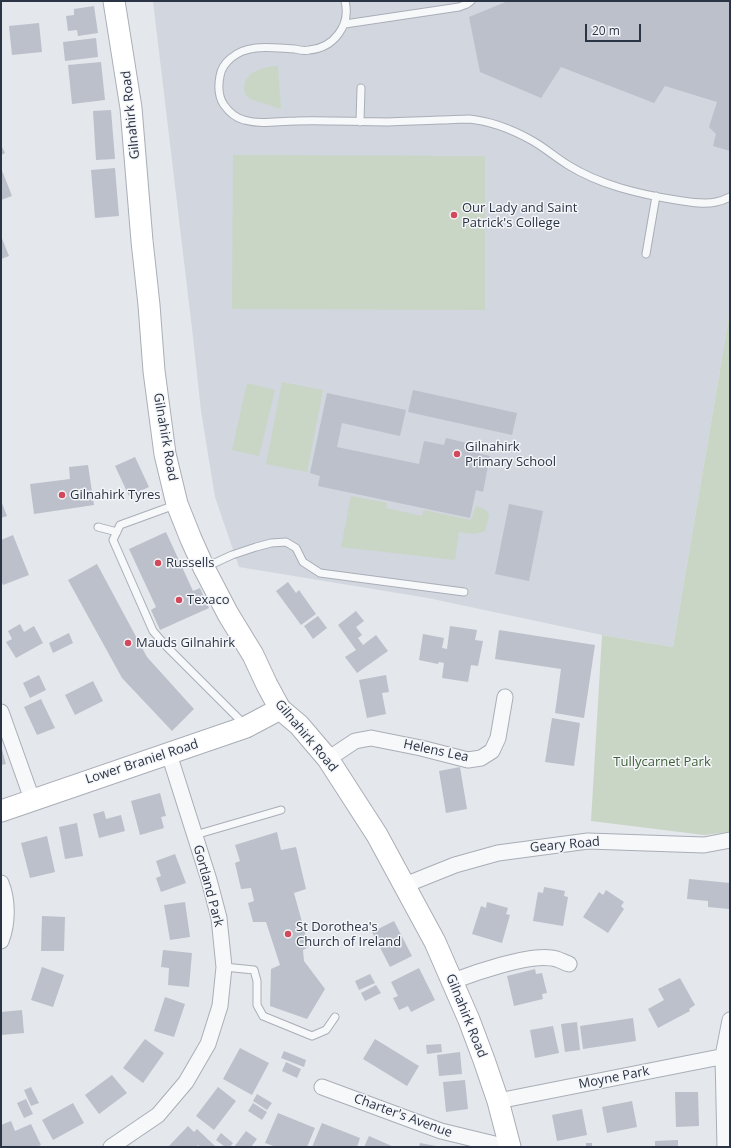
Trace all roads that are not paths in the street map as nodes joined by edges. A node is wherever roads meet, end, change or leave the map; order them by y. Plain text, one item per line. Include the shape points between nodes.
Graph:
1 (114, 1) edge
2 (345, 1) edge
3 (470, 1) edge
4 (345, 24) junction
5 (361, 88) dead end
6 (360, 122) junction
7 (656, 196) junction
8 (730, 197) edge
9 (646, 254) dead end
10 (177, 504) junction
11 (98, 527) dead end
12 (117, 532) junction
13 (204, 568) junction
14 (464, 592) dead end
15 (505, 697) dead end
16 (280, 710) junction
17 (1, 712) edge
18 (246, 727) junction
19 (169, 754) junction
20 (328, 759) junction
21 (32, 799) junction
22 (1, 810) edge
23 (281, 810) dead end
24 (195, 835) junction
25 (730, 840) edge
26 (1, 883) edge
27 (405, 885) junction
28 (1, 940) edge
29 (569, 964) dead end
30 (224, 967) junction
31 (453, 981) junction
32 (335, 1017) dead end
33 (730, 1020) edge
34 (726, 1055) edge
35 (322, 1087) dead end
36 (498, 1101) junction
37 (111, 1147) edge
38 (507, 1147) edge
39 (510, 1147) edge
40 (725, 1147) edge

1 - 10 street, Gilnahirk Road via 131,108 154,371 165,454
2 - 4 lane
3 - 4 lane via 459,7
4 - 6 lane via 340,34 321,47 309,50 258,48 246,49 235,54 221,71 219,94 233,114 243,120 271,123
5 - 6 lane
6 - 7 lane via 469,119 490,123 531,140 568,166 588,176
7 - 8 lane via 695,203 716,202
7 - 9 lane
10 - 12 lane via 120,525
10 - 13 street, Gilnahirk Road
11 - 12 lane
12 - 18 lane via 113,540 153,631
13 - 14 lane via 256,547 286,542 296,548 303,562 320,573
13 - 16 street, Gilnahirk Road via 253,655
15 - 20 street, Helens Lea via 498,738 492,751 481,758 468,760 371,738 355,741
16 - 18 street, Lower Braniel Road
16 - 20 street, Gilnahirk Road via 299,725
17 - 21 street
18 - 19 street, Lower Braniel Road
19 - 21 street, Lower Braniel Road
19 - 24 street, Gortland Park
20 - 27 street, Gilnahirk Road via 377,835
21 - 22 street, Lower Braniel Road
23 - 24 lane
24 - 30 street, Gortland Park via 219,918
25 - 27 street, Geary Road via 704,845 588,840 505,852 456,865
26 - 28 street via 5,893 6,918
27 - 31 street, Gilnahirk Road
29 - 31 street via 551,958 529,958
30 - 32 lane via 254,970 257,981 257,1005 263,1016 312,1036 326,1030
30 - 37 street, Gortland Park via 220,1006 208,1044 186,1082 158,1115
31 - 36 street, Gilnahirk Road
33 - 34 street
34 - 36 street, Moyne Park
34 - 40 street
35 - 38 street, Charter's Avenue via 440,1131
36 - 39 street, Gilnahirk Road

